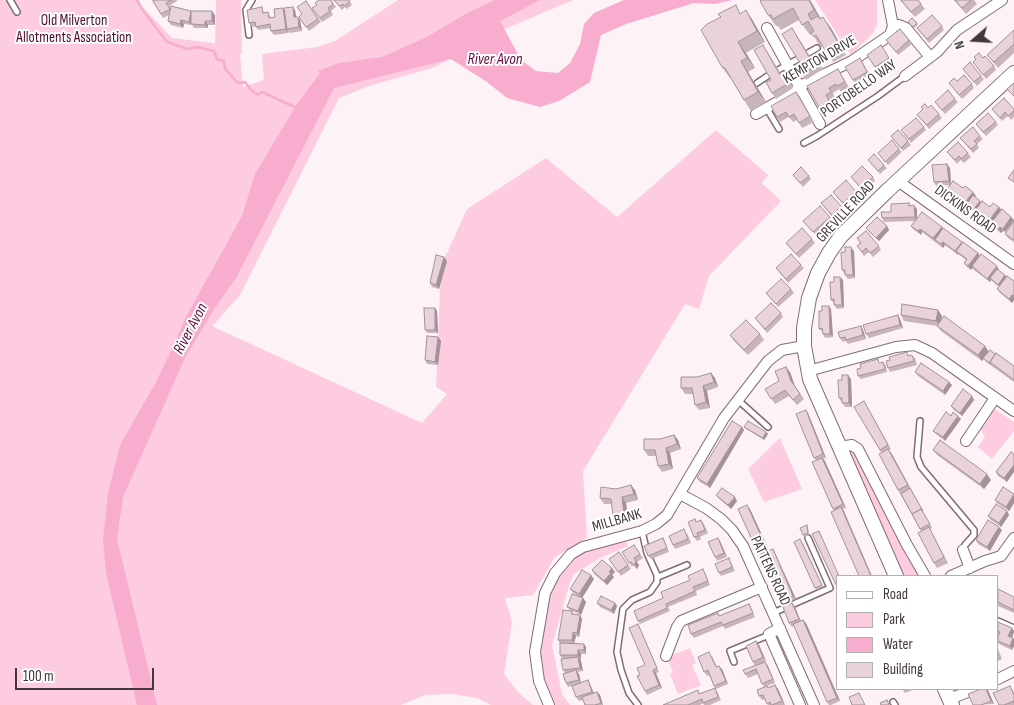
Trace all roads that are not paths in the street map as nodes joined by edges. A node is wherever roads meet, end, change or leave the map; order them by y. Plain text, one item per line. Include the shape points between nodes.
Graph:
1 (10, 0) edge
2 (252, 0) edge
3 (888, 0) edge
4 (1002, 0) edge
5 (17, 12) dead end
6 (893, 26) junction
7 (767, 28) edge
8 (249, 35) dead end
9 (817, 48) edge
10 (808, 53) edge
11 (930, 57) junction
12 (798, 59) edge
13 (788, 65) junction
14 (778, 70) edge
15 (1014, 73) edge
16 (769, 75) edge
17 (905, 76) joint
18 (758, 83) dead end
19 (800, 86) junction
20 (767, 108) junction
21 (756, 114) dead end
22 (820, 124) dead end
23 (778, 129) dead end
24 (804, 143) dead end
25 (898, 181) junction
26 (1014, 264) edge
27 (804, 346) junction
28 (808, 371) junction
29 (995, 398) junction
30 (738, 400) junction
31 (1014, 411) edge
32 (920, 421) dead end
33 (768, 427) dead end
34 (966, 442) dead end
35 (839, 448) junction
36 (680, 494) junction
37 (642, 531) junction
38 (808, 538) dead end
39 (1014, 538) edge
40 (963, 550) joint
41 (687, 565) dead end
42 (970, 568) junction
43 (896, 575) edge
44 (924, 575) edge
45 (953, 575) edge
46 (658, 578) junction
47 (762, 587) junction
48 (773, 613) junction
49 (999, 621) edge
50 (780, 628) junction
51 (1014, 628) edge
52 (770, 634) junction
53 (666, 656) dead end
54 (734, 662) dead end
55 (1014, 671) edge
56 (999, 678) edge
57 (971, 690) edge
58 (949, 698) edge
59 (549, 705) edge
60 (638, 705) edge
61 (800, 705) edge
62 (814, 705) edge

1 - 5 lane
2 - 8 lane via 246,10
3 - 6 street
4 - 11 street, PORTOBELLO WAY via 958,30
6 - 11 street via 906,28
6 - 19 street, KEMPTON DRIVE via 890,35 868,50
7 - 13 street
9 - 10 lane
11 - 17 street, PORTOBELLO WAY
12 - 13 lane
13 - 14 lane
13 - 19 street
15 - 25 street, GREVILLE ROAD
16 - 18 lane
17 - 24 lane, PORTOBELLO WAY
19 - 20 street, KEMPTON DRIVE
19 - 22 street
20 - 21 street, KEMPTON DRIVE
20 - 23 lane
25 - 26 street, DICKINS ROAD
25 - 27 street, GREVILLE ROAD via 845,232 823,262 809,298
27 - 28 street, GREVILLE ROAD
27 - 30 street, MILLBANK via 785,349 772,357
28 - 29 street via 896,347 916,345
28 - 35 street, GREVILLE ROAD
29 - 31 street
29 - 34 street
30 - 33 lane
30 - 36 street, MILLBANK
32 - 40 lane via 917,457 921,467 974,530
35 - 43 street, GREVILLE ROAD
35 - 44 street via 852,445 858,449
36 - 37 street, MILLBANK via 667,514
36 - 47 street, PATTENS ROAD via 706,508 732,530 746,551
37 - 46 lane via 647,554
37 - 59 street, MILLBANK via 583,547 571,554 552,577 545,593 535,652 539,681
38 - 48 lane via 830,588
39 - 42 street via 1002,556
40 - 42 street
41 - 46 lane
42 - 45 street
46 - 60 lane via 653,590 629,602 622,613 619,660 629,693
47 - 48 street, PATTENS ROAD
47 - 53 street via 681,621
48 - 50 street, PATTENS ROAD
49 - 51 lane
50 - 52 street, PATTENS ROAD
50 - 62 street, PATTENS ROAD
52 - 54 lane via 730,651
52 - 61 street
55 - 56 street
57 - 58 street

